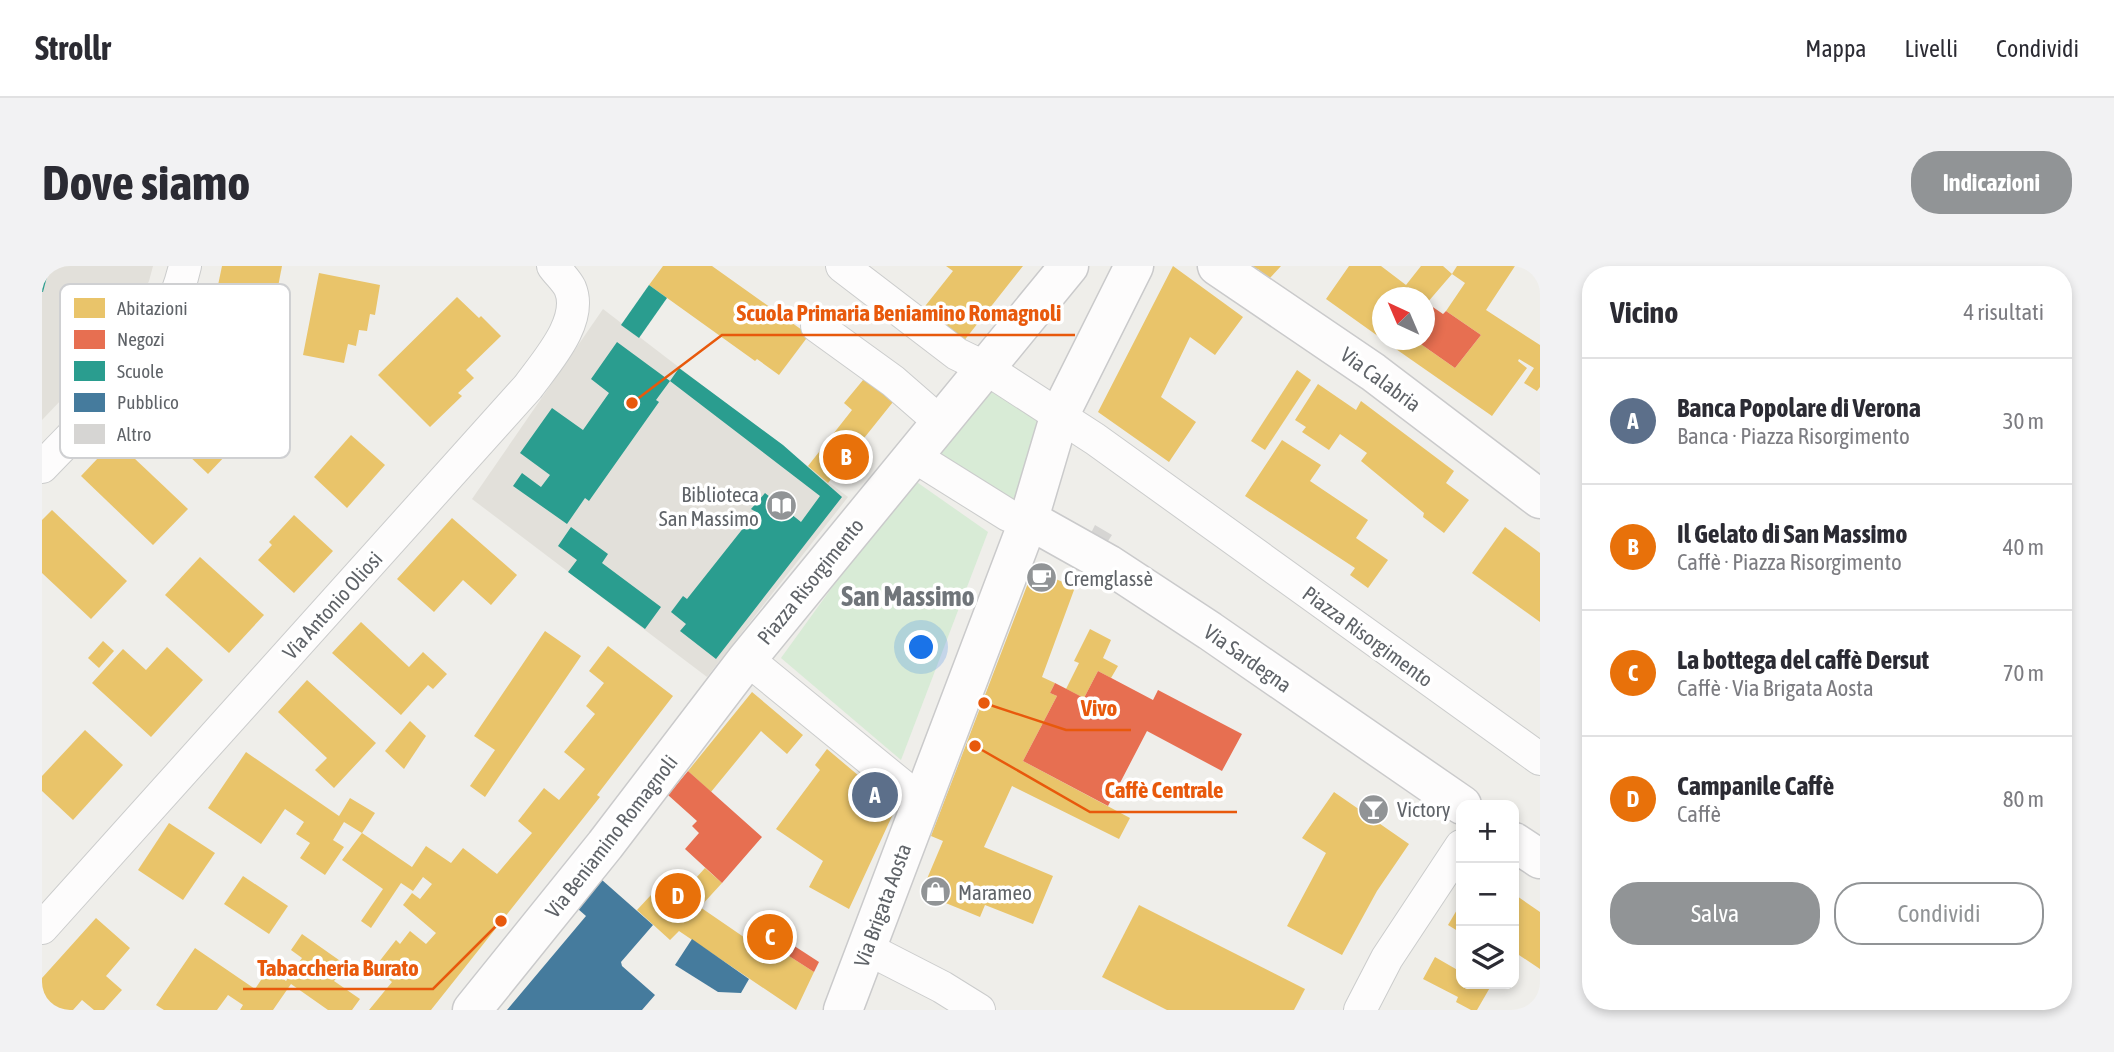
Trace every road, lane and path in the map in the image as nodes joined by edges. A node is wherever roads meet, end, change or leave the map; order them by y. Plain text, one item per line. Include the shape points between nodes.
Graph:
1 (185, 266) edge
2 (553, 266) edge
3 (842, 266) edge
4 (1069, 266) edge
5 (1133, 266) edge
6 (1217, 266) edge
7 (178, 284) edge
8 (817, 326) dead end
9 (984, 367) junction
10 (1060, 414) junction
11 (940, 422) junction
12 (60, 448) edge
13 (912, 456) junction
14 (42, 467) edge
15 (1540, 499) edge
16 (1028, 522) junction
17 (747, 659) junction
18 (1540, 760) edge
19 (921, 801) junction
20 (1456, 801) edge
21 (1519, 845) edge
22 (1456, 854) edge
23 (1540, 859) edge
24 (42, 928) edge
25 (866, 948) junction
26 (472, 1010) edge
27 (843, 1010) edge
28 (979, 1010) edge
29 (1360, 1010) edge

1 - 7 street
2 - 24 street, Via Antonio Oliosi via 570,288 573,307 565,335 528,387
3 - 9 street, Piazza Risorgimento via 957,354
4 - 9 street, Piazza Risorgimento
5 - 10 street
6 - 15 street, Via Calabria via 1373,372
8 - 11 street
9 - 10 street, Piazza Risorgimento
9 - 11 street, Piazza Risorgimento
10 - 16 street
10 - 18 street, Piazza Risorgimento
11 - 13 street, Piazza Risorgimento
12 - 14 street
13 - 16 street via 1008,515
13 - 17 street, Piazza Risorgimento
16 - 19 street
16 - 20 street, Via Sardegna via 1108,564
17 - 19 street, Piazza Risorgimento
17 - 26 street, Via Beniamino Romagnoli via 606,845
19 - 25 street, Via Brigata Aosta
21 - 23 street
22 - 29 street via 1387,958
25 - 27 street, Via Brigata Aosta
25 - 28 street

